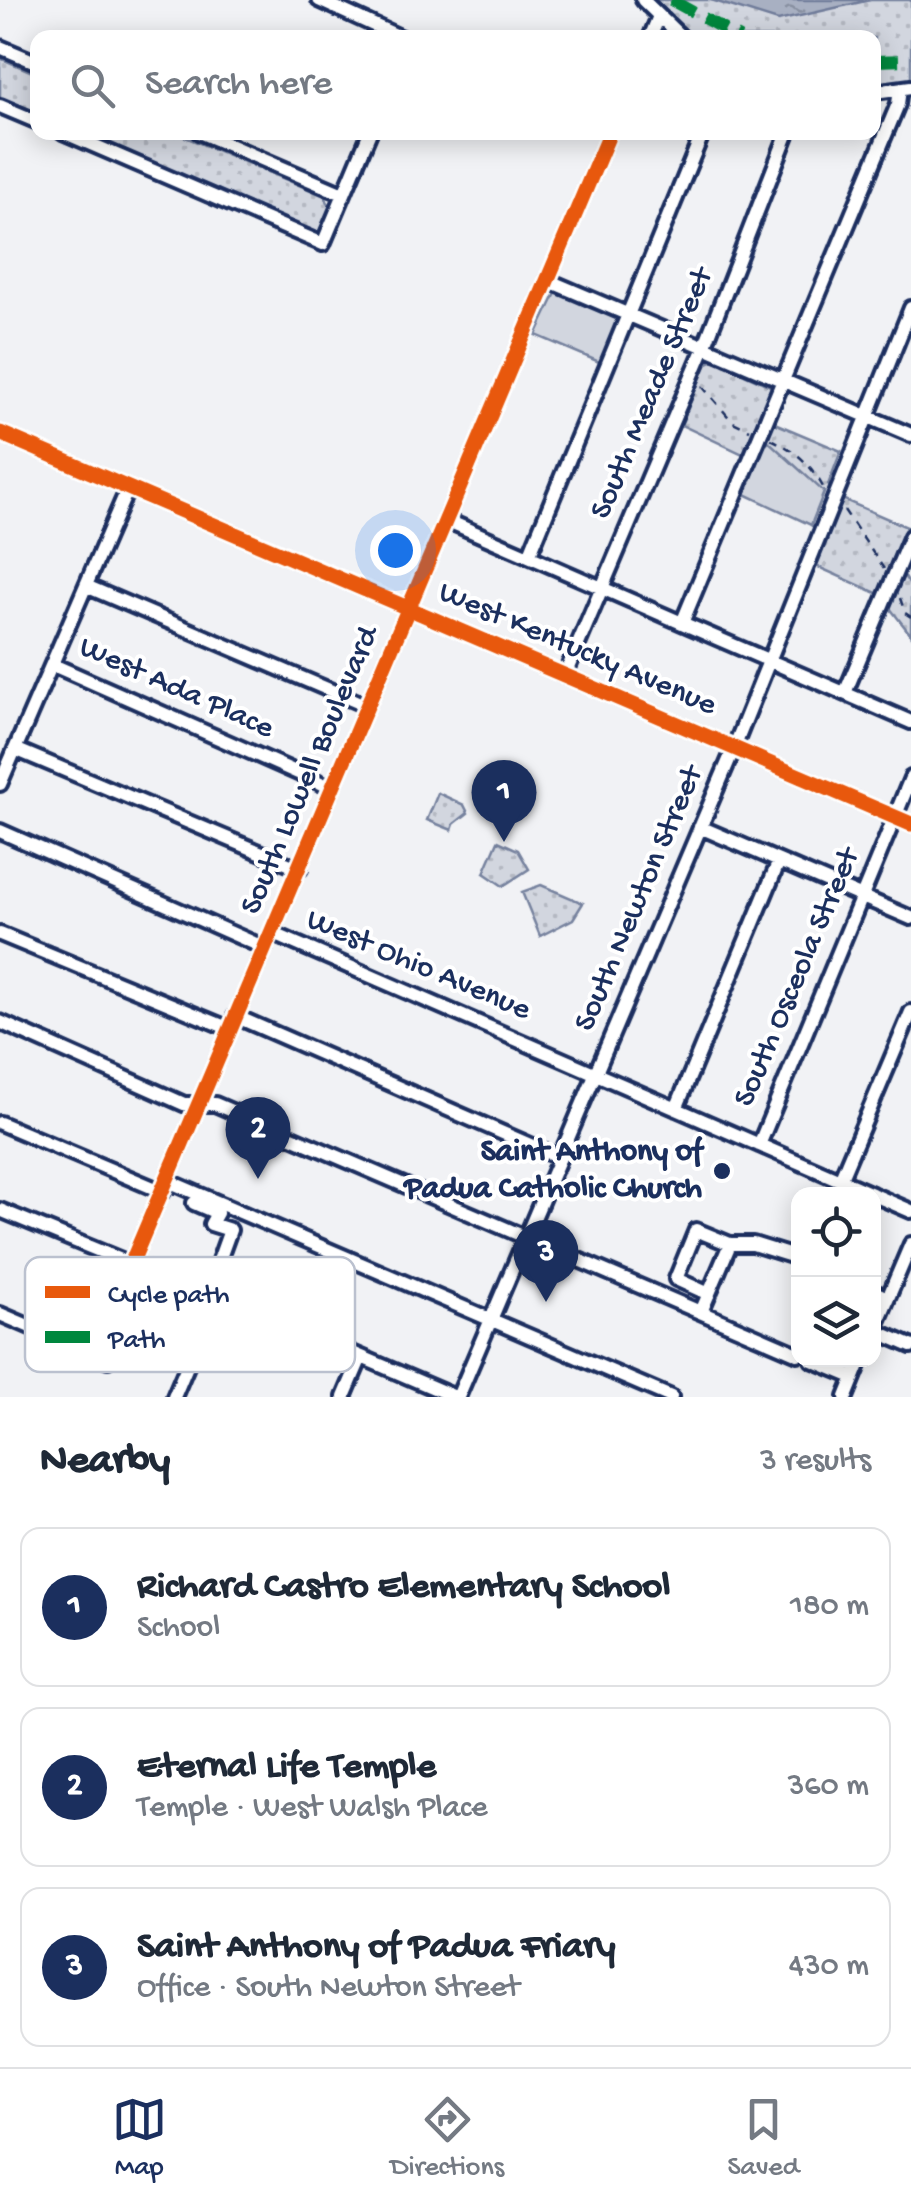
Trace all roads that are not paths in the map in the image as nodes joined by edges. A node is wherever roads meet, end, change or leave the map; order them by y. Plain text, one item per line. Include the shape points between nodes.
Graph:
1 (319, 0) edge
2 (642, 0) edge
3 (659, 16) junction
4 (385, 30) edge
5 (653, 30) edge
6 (674, 30) edge
7 (0, 47) edge
8 (30, 60) edge
9 (905, 88) edge
10 (0, 106) edge
11 (30, 119) edge
12 (82, 140) edge
13 (218, 140) edge
14 (367, 140) edge
15 (607, 140) edge
16 (700, 140) edge
17 (785, 140) edge
18 (343, 194) junction
19 (547, 280) junction
20 (911, 308) edge
21 (628, 313) junction
22 (705, 346) junction
23 (784, 379) junction
24 (868, 415) junction
25 (0, 433) edge
26 (911, 435) edge
27 (128, 488) junction
28 (446, 520) junction
29 (911, 536) edge
30 (529, 556) junction
31 (86, 586) junction
32 (602, 588) junction
33 (410, 608) junction
34 (682, 623) junction
35 (768, 662) junction
36 (52, 665) junction
37 (565, 675) junction
38 (845, 693) junction
39 (367, 706) junction
40 (911, 722) edge
41 (734, 748) junction
42 (16, 749) junction
43 (911, 778) edge
44 (0, 784) edge
45 (332, 788) junction
46 (896, 818) junction
47 (911, 824) edge
48 (700, 827) junction
49 (0, 830) edge
50 (779, 861) junction
51 (300, 869) junction
52 (862, 897) junction
53 (911, 918) edge
54 (272, 933) junction
55 (0, 934) edge
56 (265, 948) junction
57 (911, 1012) edge
58 (0, 1022) edge
59 (233, 1023) junction
60 (596, 1074) junction
61 (198, 1105) junction
62 (676, 1109) junction
63 (0, 1123) edge
64 (758, 1145) junction
65 (560, 1158) junction
66 (840, 1180) junction
67 (166, 1187) junction
68 (855, 1187) edge
69 (881, 1198) edge
70 (194, 1202) dead end
71 (0, 1210) edge
72 (911, 1211) edge
73 (526, 1236) junction
74 (730, 1244) junction
75 (911, 1244) edge
76 (791, 1256) edge
77 (114, 1257) edge
78 (134, 1257) edge
79 (222, 1257) edge
80 (335, 1257) edge
81 (355, 1265) edge
82 (708, 1294) junction
83 (881, 1295) edge
84 (888, 1298) junction
85 (701, 1312) junction
86 (0, 1314) edge
87 (881, 1314) edge
88 (490, 1321) junction
89 (25, 1325) edge
90 (881, 1333) edge
91 (911, 1346) edge
92 (791, 1351) edge
93 (355, 1355) edge
94 (360, 1357) junction
95 (828, 1367) edge
96 (858, 1367) edge
97 (355, 1370) edge
98 (183, 1372) edge
99 (354, 1372) edge
100 (854, 1378) junction
101 (174, 1397) edge
102 (344, 1397) edge
103 (457, 1397) edge
104 (671, 1397) edge
105 (847, 1397) edge

1 - 4 street
2 - 3 street
3 - 5 street
3 - 6 street
7 - 8 street
9 - 23 street
10 - 11 street
12 - 18 street via 323,244
13 - 18 street
14 - 18 street
15 - 19 street, South Lowell Boulevard
16 - 21 street
17 - 22 street, South Meade Street
19 - 21 street
19 - 28 street, South Lowell Boulevard
20 - 24 street, South Newton Street
21 - 22 street
21 - 30 street
22 - 23 street
22 - 32 street, South Meade Street
23 - 24 street
23 - 34 street
24 - 26 street
24 - 35 street, South Newton Street
25 - 27 street, West Kentucky Avenue
27 - 31 street
27 - 33 street, West Kentucky Avenue
28 - 30 street
28 - 33 street, South Lowell Boulevard
29 - 38 street
30 - 32 street
31 - 36 street
31 - 39 street
32 - 34 street
32 - 37 street, South Meade Street
33 - 37 street, West Kentucky Avenue
33 - 39 street, South Lowell Boulevard
34 - 35 street
35 - 38 street
35 - 41 street, South Newton Street
36 - 42 street
36 - 45 street, West Ada Place
37 - 41 street, West Kentucky Avenue
38 - 40 street
39 - 45 street, South Lowell Boulevard
41 - 46 street, West Kentucky Avenue
41 - 48 street, South Newton Street
42 - 44 street
42 - 51 street
43 - 46 street, South Osceola Street
45 - 51 street, South Lowell Boulevard
46 - 47 street, West Kentucky Avenue
46 - 52 street, South Osceola Street
48 - 50 street
48 - 60 street, South Newton Street
49 - 56 street, West Ohio Avenue
50 - 52 street
50 - 62 street
51 - 54 street, South Lowell Boulevard
52 - 53 street
52 - 64 street, South Osceola Street
54 - 56 street, South Lowell Boulevard
54 - 60 street, West Ohio Avenue
55 - 59 street
56 - 59 street, South Lowell Boulevard
57 - 66 street
58 - 61 street
59 - 61 street, South Lowell Boulevard
59 - 65 street
60 - 62 street, West Ohio Avenue
60 - 65 street, South Newton Street
61 - 67 street, South Lowell Boulevard
61 - 73 street via 215,1104
62 - 64 street, West Ohio Avenue
63 - 67 street
64 - 66 street, West Ohio Avenue
65 - 73 street, South Newton Street
66 - 68 street, West Ohio Avenue
67 - 78 street, South Lowell Boulevard
67 - 80 street
69 - 72 street, West Ohio Avenue
70 - 79 street via 217,1213 211,1224 230,1230
71 - 77 street
73 - 85 street
73 - 88 street, South Newton Street
74 - 76 street
74 - 82 street
74 - 82 street via 696,1230 676,1279
75 - 84 street
81 - 88 street
82 - 85 street
83 - 84 street
84 - 87 street
85 - 92 street
86 - 89 street
88 - 103 street, South Newton Street
88 - 104 street
90 - 91 street
93 - 94 street
94 - 97 street
94 - 103 street
95 - 100 street
96 - 100 street
98 - 101 street
99 - 102 street
100 - 105 street

